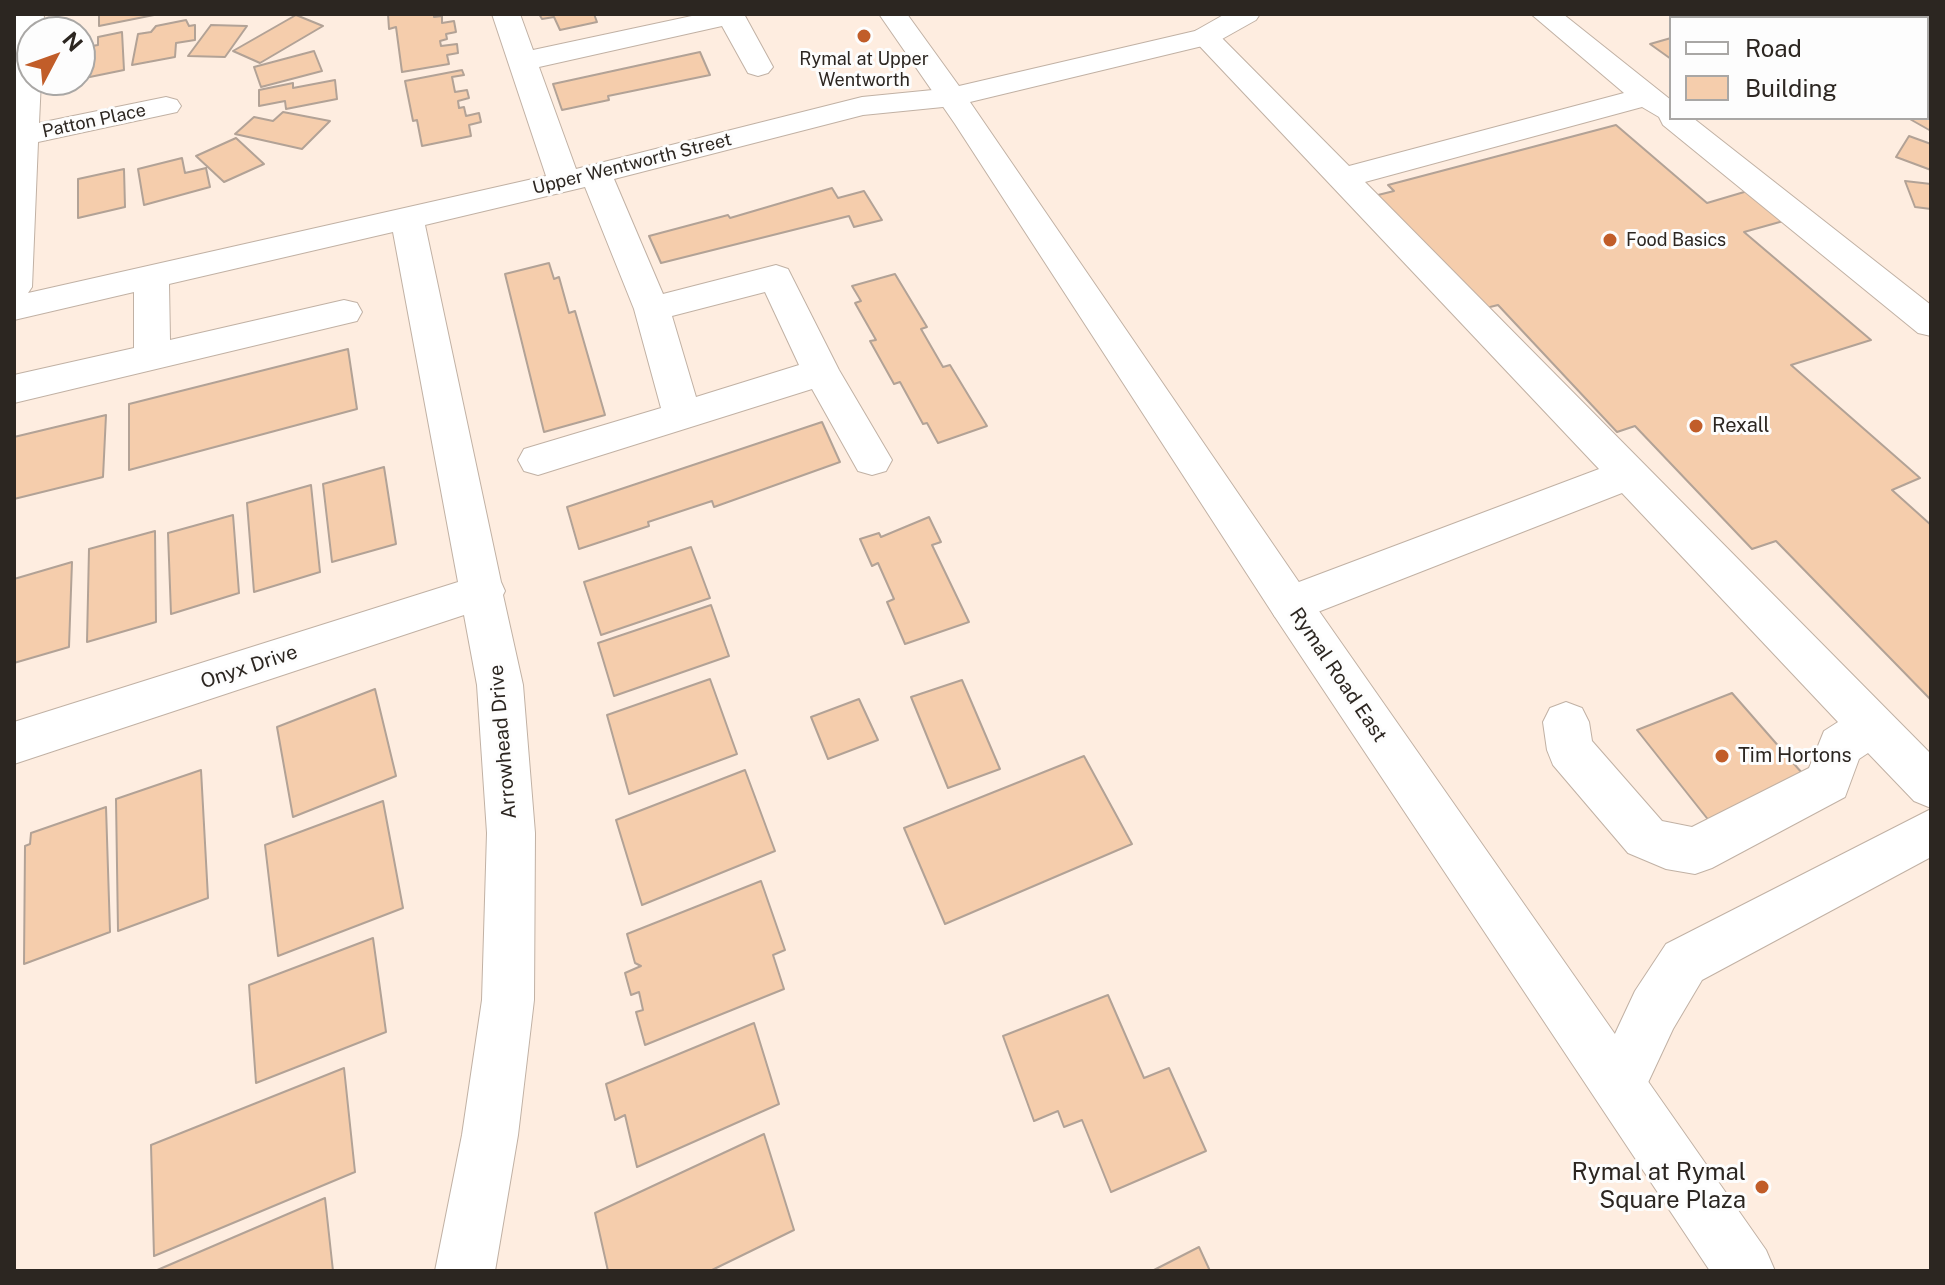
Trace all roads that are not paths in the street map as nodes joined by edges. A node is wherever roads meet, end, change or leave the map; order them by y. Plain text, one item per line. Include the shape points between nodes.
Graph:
1 (30, 14) edge
2 (506, 14) edge
3 (893, 14) edge
4 (1246, 14) edge
5 (1545, 14) edge
6 (730, 15) edge
7 (630, 24) edge
8 (1119, 29) dead end
9 (1205, 37) junction
10 (524, 61) junction
11 (758, 67) dead end
12 (945, 86) junction
13 (166, 106) dead end
14 (1664, 110) edge
15 (1676, 120) edge
16 (22, 136) junction
17 (580, 178) junction
18 (1342, 178) junction
19 (407, 218) junction
20 (151, 277) junction
21 (14, 287) edge
22 (14, 308) edge
23 (652, 309) junction
24 (344, 312) dead end
25 (1931, 324) edge
26 (152, 356) junction
27 (821, 372) junction
28 (14, 389) edge
29 (682, 416) junction
30 (538, 460) dead end
31 (872, 460) dead end
32 (1629, 474) junction
33 (484, 591) junction
34 (1290, 604) junction
35 (1566, 722) dead end
36 (1872, 725) junction
37 (14, 743) edge
38 (1931, 786) edge
39 (1931, 832) edge
40 (1619, 1085) junction
41 (465, 1271) edge
42 (1745, 1271) edge

1 - 16 street
2 - 10 street
3 - 12 street, Rymal Road East
4 - 9 street, Upper Wentworth Street
5 - 14 street
6 - 7 street
6 - 11 street
7 - 10 street
8 - 12 street, Upper Wentworth Street
9 - 12 street, Upper Wentworth Street
9 - 18 street
10 - 17 street
12 - 17 street, Upper Wentworth Street
12 - 34 street, Rymal Road East
13 - 16 street, Patton Place
14 - 18 street
15 - 25 street
16 - 21 street
17 - 19 street, Upper Wentworth Street
17 - 23 street
18 - 32 street
19 - 20 street, Upper Wentworth Street
19 - 33 street, Arrowhead Drive
20 - 22 street, Upper Wentworth Street
20 - 26 street
23 - 27 street via 776,277
23 - 29 street
24 - 26 street
26 - 28 street
27 - 29 street
27 - 31 street
29 - 30 street
32 - 34 street
32 - 36 street
33 - 37 street, Onyx Drive
33 - 41 street, Arrowhead Drive via 507,753 510,941 508,1000 490,1135
34 - 40 street, Rymal Road East
35 - 36 street via 1570,750 1645,837 1695,851 1828,782 1840,746
36 - 38 street
39 - 40 street via 1684,962 1654,1010
40 - 42 street, Rymal Road East

